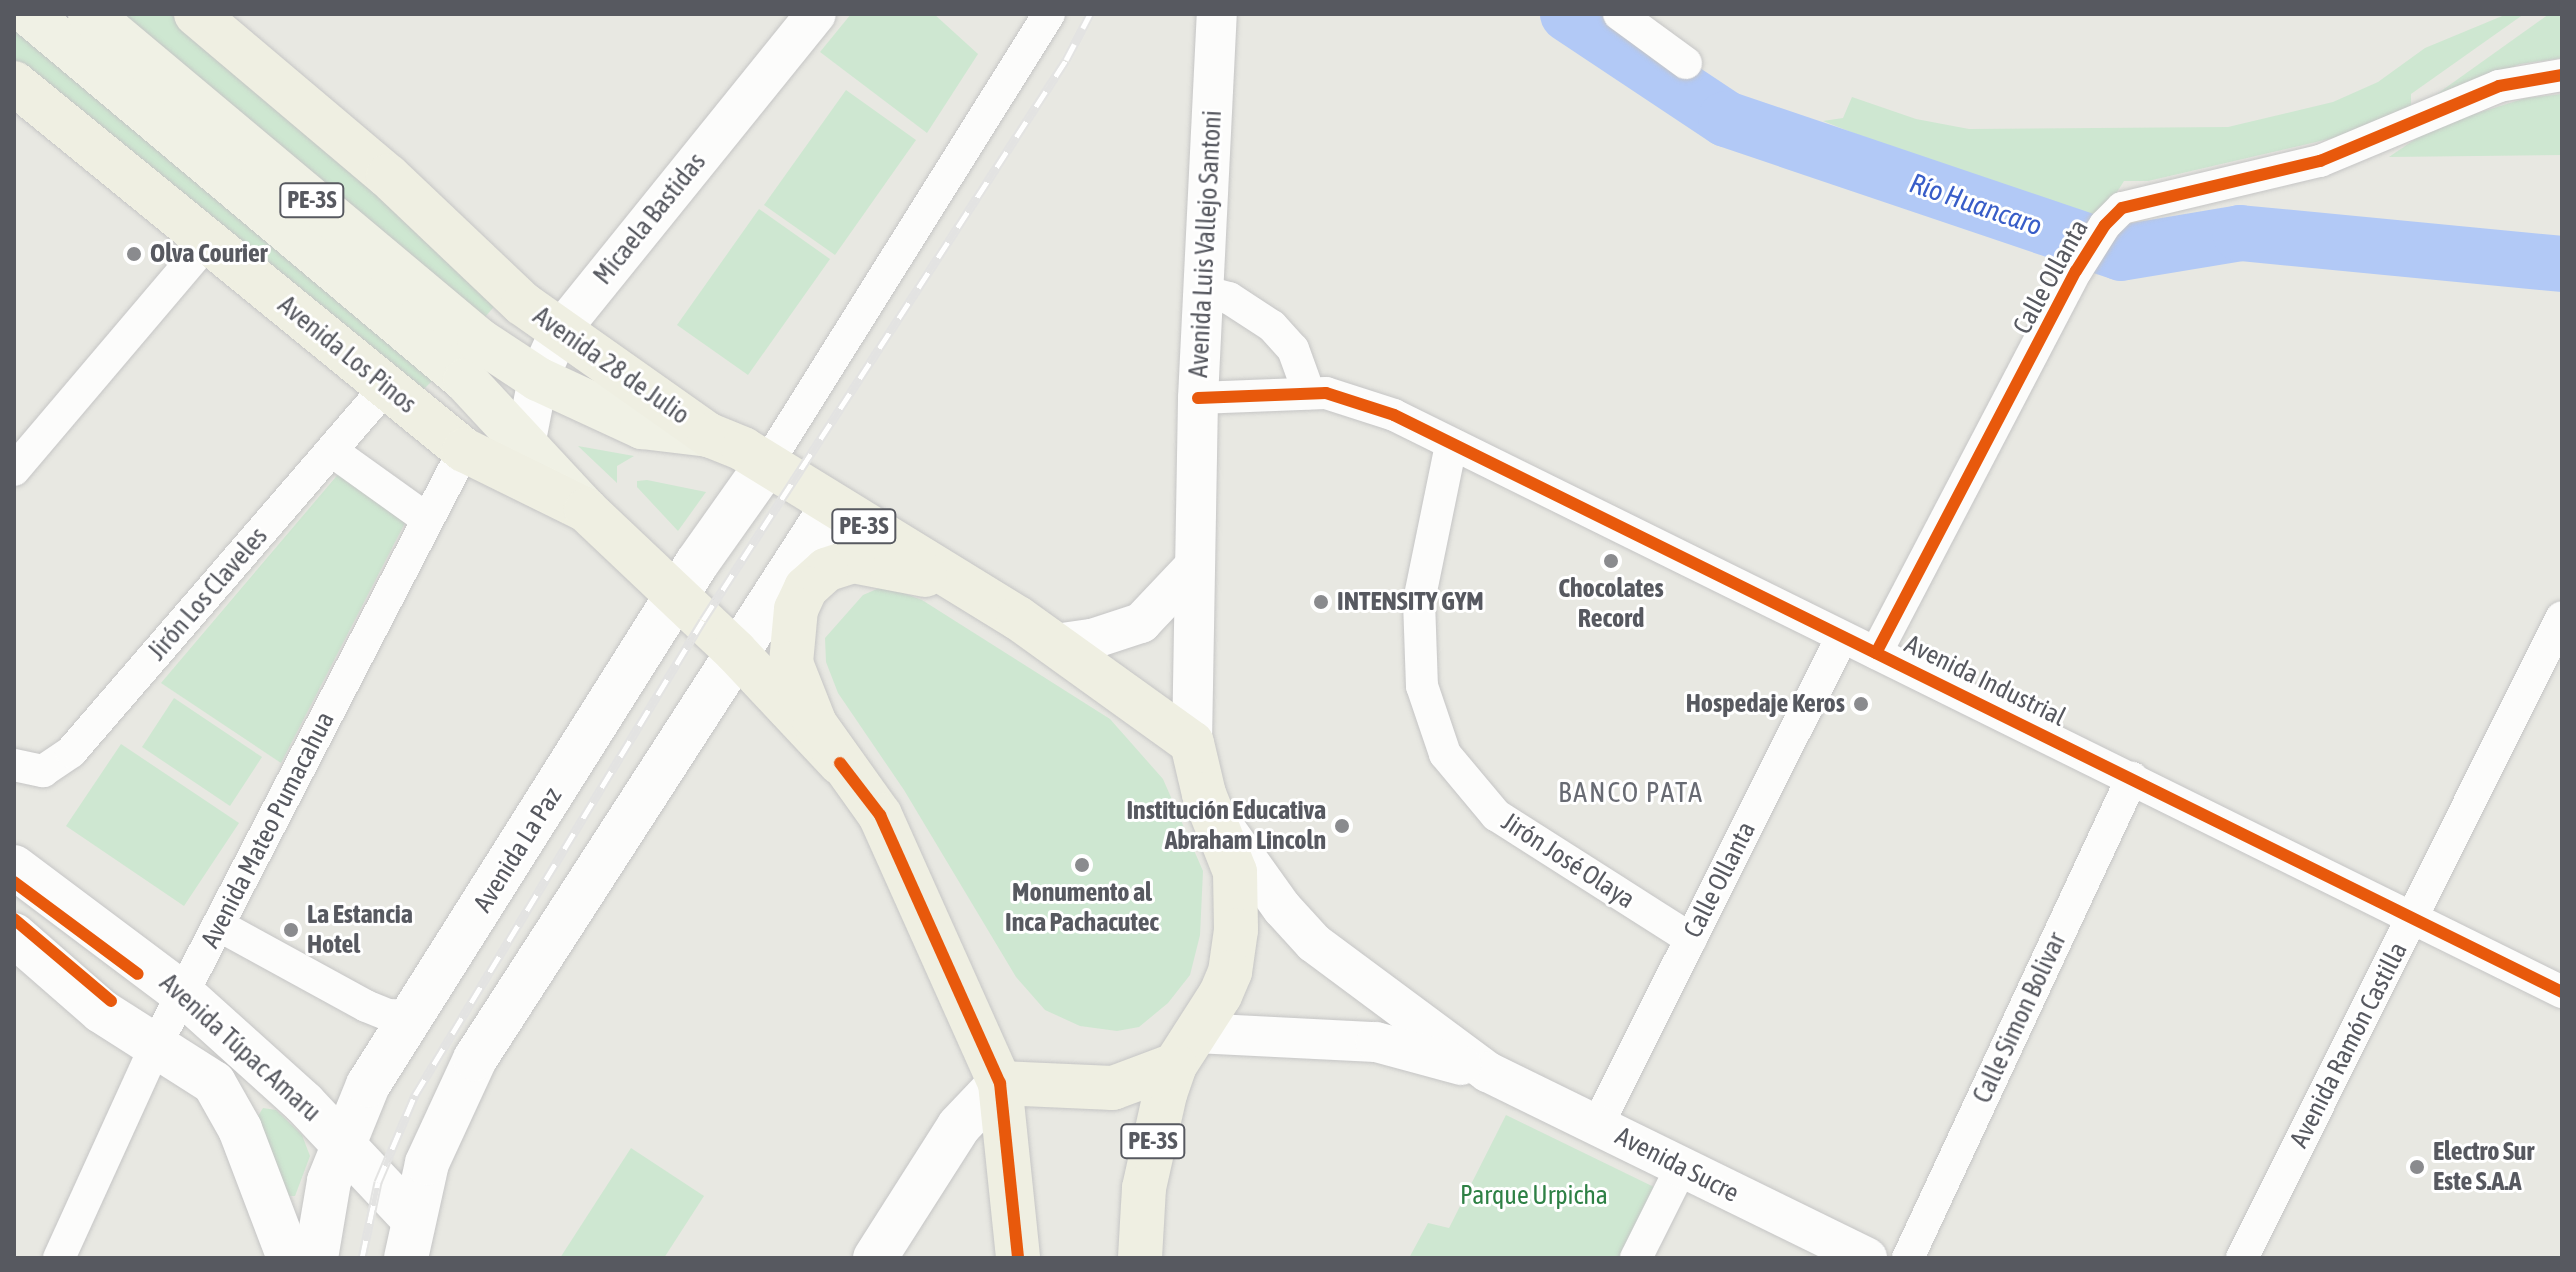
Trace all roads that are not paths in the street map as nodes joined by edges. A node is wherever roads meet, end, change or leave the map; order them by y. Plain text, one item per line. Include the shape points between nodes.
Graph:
1 (29, 14) edge
2 (90, 14) edge
3 (196, 14) edge
4 (816, 14) edge
5 (1049, 14) edge
6 (1217, 14) edge
7 (1619, 14) edge
8 (1686, 63) dead end
9 (2562, 75) edge
10 (17, 93) edge
11 (208, 241) junction
12 (1206, 292) junction
13 (560, 331) junction
14 (538, 379) junction
15 (386, 387) junction
16 (1309, 393) junction
17 (1198, 398) junction
18 (709, 435) junction
19 (525, 445) junction
20 (1451, 445) junction
21 (464, 450) junction
22 (332, 451) junction
23 (767, 464) junction
24 (14, 470) edge
25 (832, 506) junction
26 (586, 510) junction
27 (427, 519) junction
28 (1192, 569) junction
29 (678, 597) junction
30 (2562, 617) edge
31 (1018, 618) junction
32 (1842, 637) junction
33 (1055, 644) junction
34 (735, 651) junction
35 (1876, 653) junction
36 (1192, 743) junction
37 (840, 763) junction
38 (14, 765) edge
39 (2132, 778) junction
40 (1204, 794) junction
41 (14, 867) edge
42 (2413, 920) junction
43 (220, 926) junction
44 (14, 935) edge
45 (1691, 939) junction
46 (2562, 992) edge
47 (183, 994) junction
48 (412, 1016) junction
49 (156, 1045) junction
50 (1185, 1049) junction
51 (1488, 1072) junction
52 (1000, 1083) junction
53 (368, 1085) junction
54 (291, 1091) junction
55 (1598, 1124) junction
56 (240, 1129) junction
57 (342, 1142) junction
58 (1680, 1170) junction
59 (409, 1238) edge
60 (59, 1258) edge
61 (289, 1258) edge
62 (316, 1258) edge
63 (875, 1258) edge
64 (1018, 1258) edge
65 (1140, 1258) edge
66 (1636, 1258) edge
67 (1867, 1258) edge
68 (1908, 1258) edge
69 (2242, 1258) edge

1 - 19 main road, PE-3S via 465,380
2 - 14 main road, Avenida 28 de Julio / PE-3S via 479,340
3 - 13 highway, Avenida 28 de Julio
4 - 13 street, Micaela Bastidas
5 - 23 street
6 - 12 street, Avenida Luis Vallejo Santoni
7 - 8 street
9 - 35 street, Calle Ollanta via 2499,86 2320,161 2122,208 2076,271
10 - 11 highway, Avenida Los Pinos
11 - 15 highway, Avenida Los Pinos
11 - 24 street
12 - 16 street via 1229,298 1272,326 1293,349
12 - 17 street, Avenida Luis Vallejo Santoni
13 - 14 street, Micaela Bastidas
13 - 18 highway, Avenida 28 de Julio
14 - 18 main road, Avenida 28 de Julio / PE-3S via 642,427
14 - 19 street, Micaela Bastidas
15 - 21 highway, Avenida Los Pinos
15 - 22 street, Jirón Los Claveles
16 - 17 street, Avenida Industrial
16 - 20 street, Avenida Industrial via 1361,401
17 - 28 street, Avenida Luis Vallejo Santoni
18 - 23 highway, PE-3S
19 - 26 main road, PE-3S
20 - 32 street, Avenida Industrial
20 - 45 street, Jirón José Olaya via 1419,601 1422,686 1445,754 1496,815
21 - 26 highway, Avenida Los Pinos
21 - 27 street, Avenida Mateo Pumacahua
22 - 27 street
22 - 38 street, Jirón Los Claveles via 58,764 43,771
23 - 25 highway, PE-3S
23 - 29 main road, Avenida La Paz
25 - 31 highway, PE-3S
25 - 34 main road
26 - 29 highway, PE-3S
27 - 43 street, Avenida Mateo Pumacahua
28 - 33 street via 1141,623
28 - 36 street, Avenida Luis Vallejo Santoni
29 - 34 highway, PE-3S
29 - 48 main road, Avenida La Paz
30 - 42 street, Avenida Ramón Castilla
31 - 33 highway, PE-3S
31 - 37 highway via 930,576 875,563 839,564 816,577 793,618 791,663 808,711
32 - 35 street, Avenida Industrial
32 - 45 street, Calle Ollanta
33 - 36 highway, PE-3S
34 - 37 highway, PE-3S
34 - 59 main road via 475,1059 427,1163
35 - 39 street, Avenida Industrial
36 - 40 highway, PE-3S
37 - 52 highway, PE-3S via 880,815
39 - 42 street, Avenida Industrial
39 - 68 street, Calle Simon Bolivar
40 - 50 highway, PE-3S via 1232,863 1237,895 1230,972
40 - 51 street, Avenida Sucre via 1261,880 1314,943
41 - 47 main road, Avenida Túpac Amaru
42 - 46 street, Avenida Industrial
42 - 69 street, Avenida Ramón Castilla
43 - 47 street, Avenida Mateo Pumacahua
43 - 48 street via 366,1006 388,1015
44 - 49 main road, Avenida Túpac Amaru via 84,998
45 - 55 street, Calle Ollanta
47 - 49 street, Avenida Mateo Pumacahua
47 - 54 main road, Avenida Túpac Amaru
48 - 53 main road, Avenida La Paz
49 - 56 main road, Avenida Túpac Amaru via 214,1083
49 - 60 street, Avenida Mateo Pumacahua
50 - 51 street, Avenida Sucre via 1376,1042
50 - 52 highway via 1113,1088
50 - 65 highway, PE-3S via 1144,1188
51 - 55 street, Avenida Sucre
52 - 63 main road via 959,1126
52 - 64 highway, PE-3S
53 - 54 main road via 343,1110
53 - 57 main road, Avenida La Paz
54 - 56 main road via 250,1080 242,1086 237,1104
54 - 57 main road, Avenida Túpac Amaru
55 - 58 street, Avenida Sucre
56 - 61 main road, Avenida Túpac Amaru
57 - 59 main road, Avenida Túpac Amaru
57 - 62 main road, Avenida La Paz
58 - 66 street
58 - 67 street, Avenida Sucre

